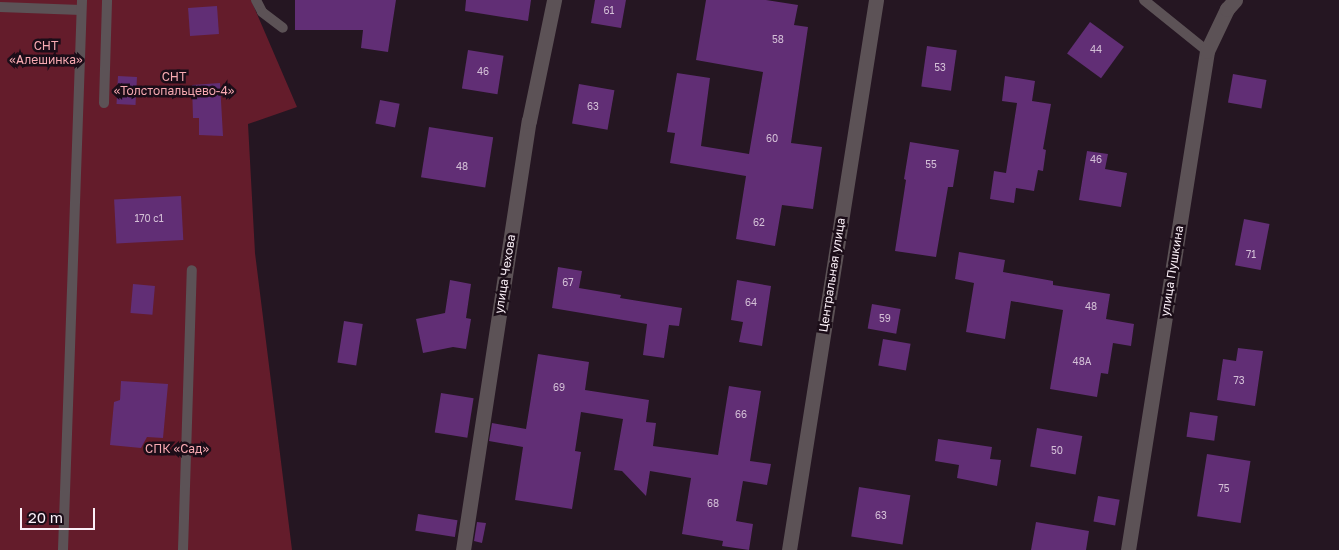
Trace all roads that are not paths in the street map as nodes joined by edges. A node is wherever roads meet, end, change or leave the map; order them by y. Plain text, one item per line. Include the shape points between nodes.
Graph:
1 (107, 0) edge
2 (256, 0) edge
3 (554, 0) edge
4 (876, 0) edge
5 (1144, 0) edge
6 (1235, 0) edge
7 (82, 5) edge
8 (0, 7) edge
9 (283, 28) dead end
10 (1206, 51) junction
11 (104, 103) dead end
12 (192, 270) dead end
13 (63, 550) edge
14 (183, 550) edge
15 (463, 550) edge
16 (789, 550) edge
17 (1128, 550) edge

1 - 11 lane
2 - 9 lane via 262,12
3 - 15 street, улица Чехова via 529,121
4 - 16 street, Центральная улица
5 - 10 lane
6 - 10 street, улица Пушкина via 1226,9
7 - 8 lane
7 - 13 lane
10 - 17 street, улица Пушкина
12 - 14 lane

